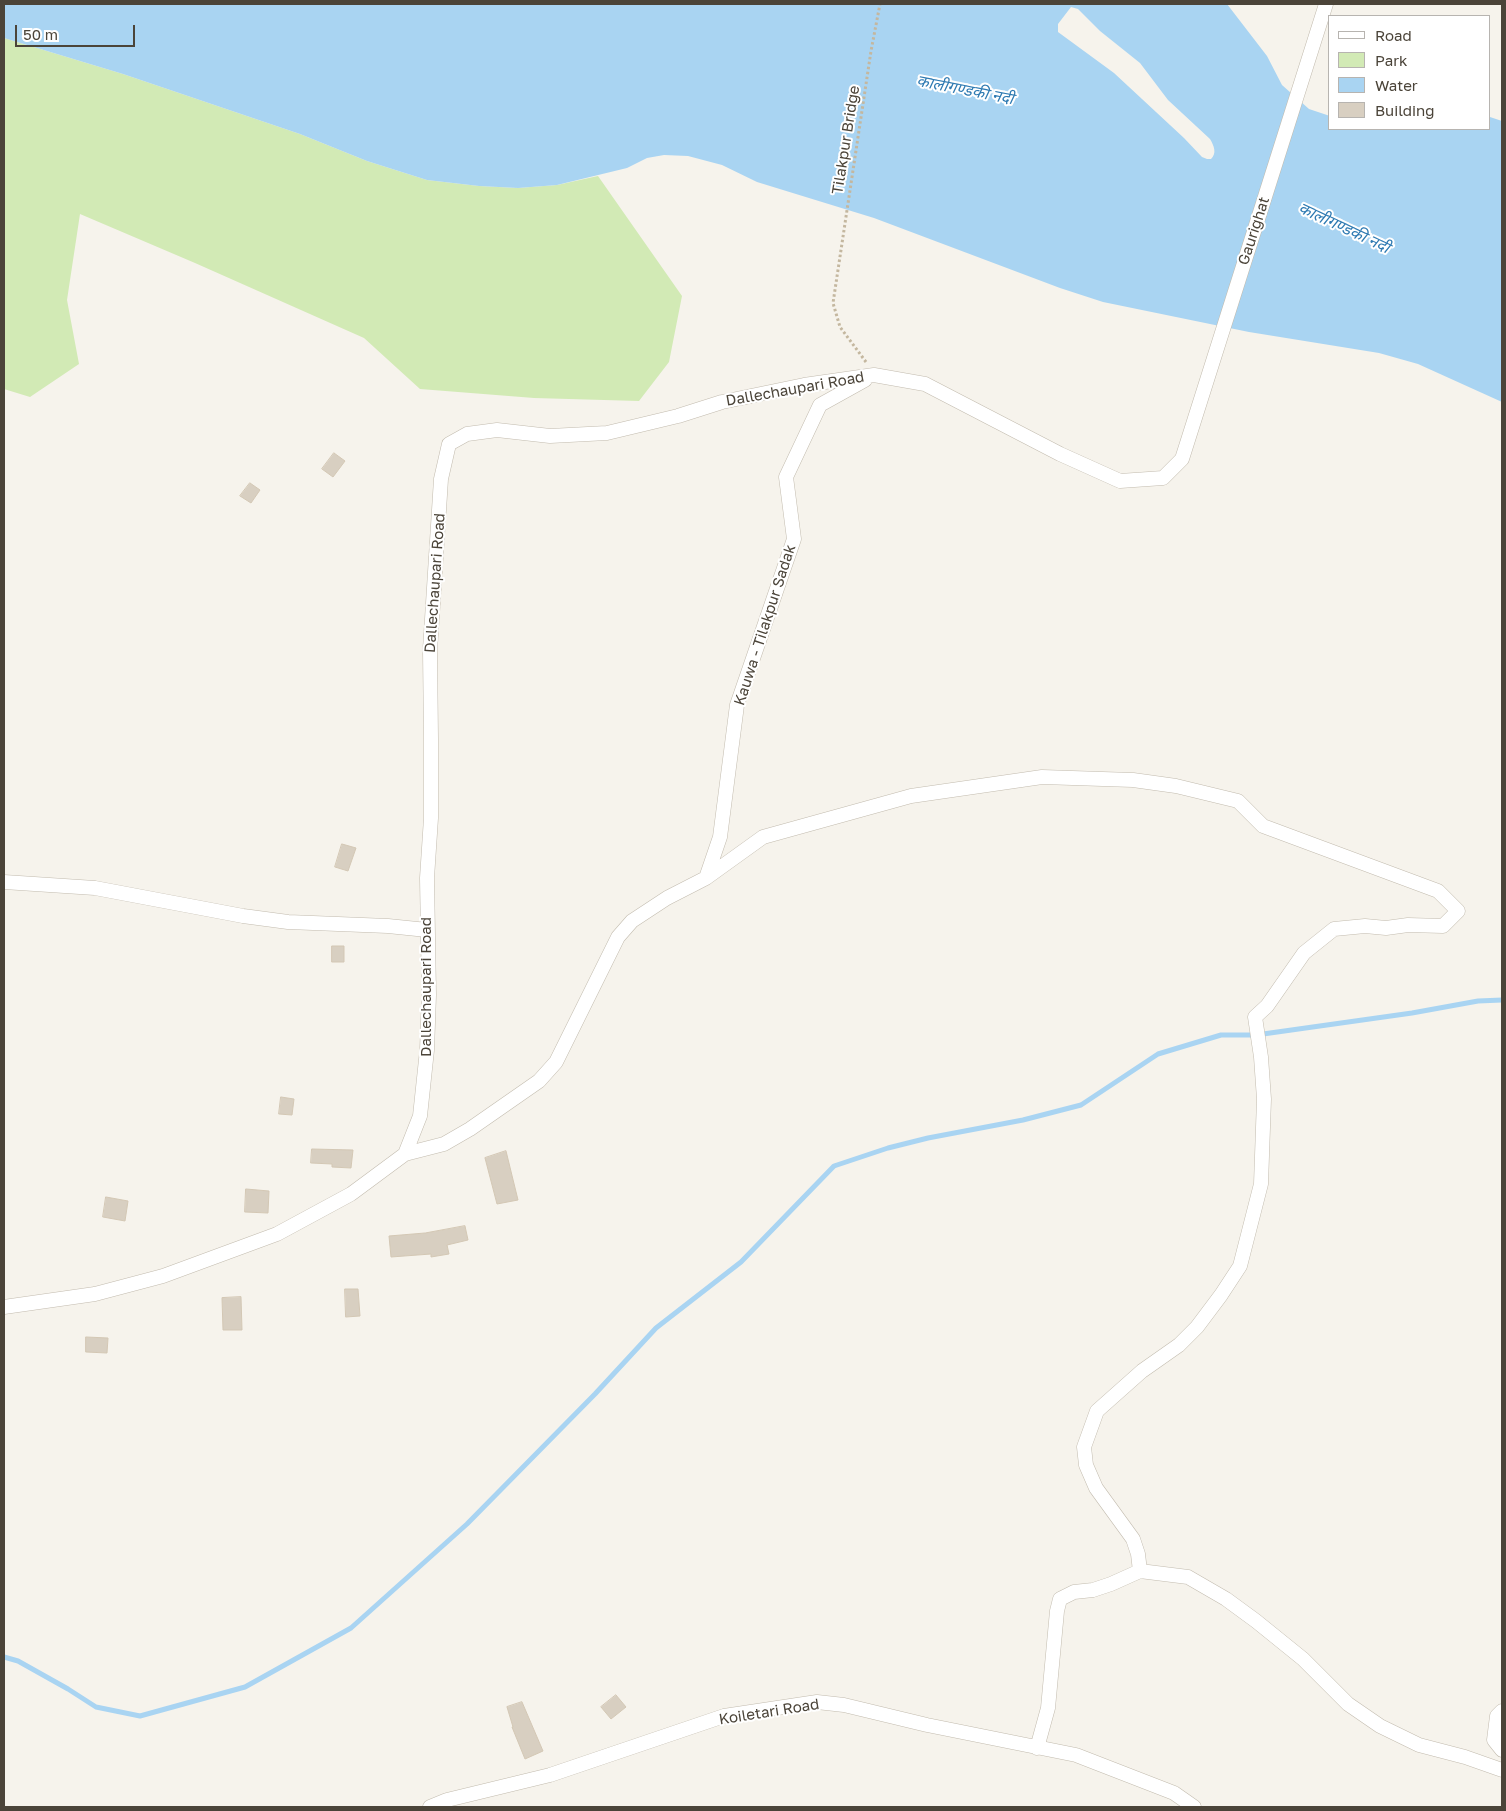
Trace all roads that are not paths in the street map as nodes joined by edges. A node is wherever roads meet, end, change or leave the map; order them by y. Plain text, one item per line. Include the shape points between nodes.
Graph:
1 (1326, 4) edge
2 (874, 375) junction
3 (1182, 459) joint
4 (706, 878) junction
5 (4, 882) edge
6 (427, 930) junction
7 (405, 1154) junction
8 (4, 1307) edge
9 (1140, 1571) junction
10 (1502, 1711) edge
11 (1038, 1748) junction
12 (1502, 1750) edge
13 (1502, 1770) edge
14 (430, 1807) edge
15 (1194, 1807) edge

1 - 3 street, Gaurighat
2 - 3 street, Dallechaupari Road via 925,384 1060,454 1120,480 1163,478
2 - 4 street, Kauwa - Tilakpur Sadak via 820,405 786,477 794,540 737,705 720,837
2 - 6 street, Dallechaupari Road via 722,402 607,433 550,436 497,430 466,434 449,444 441,479 430,650 431,808 426,878
4 - 7 street via 632,921 618,937 556,1062 539,1081 444,1144
4 - 9 street via 763,837 911,796 1042,777 1133,780 1176,786 1238,801 1263,826 1438,891 1458,911 1443,926 1334,928 1304,953 1267,1006 1255,1017 1264,1099 1260,1184 1240,1266 1197,1328 1097,1411 1084,1447 1086,1465 1096,1488 1133,1539
5 - 6 street via 94,888 288,922
6 - 7 street, Dallechaupari Road via 427,1050 420,1116
7 - 8 street via 350,1194 277,1234 163,1276 94,1294
9 - 11 street via 1111,1584 1074,1592 1060,1599 1048,1708
9 - 13 street via 1188,1577 1226,1599 1303,1659 1348,1704 1380,1726 1419,1745
10 - 12 street via 1497,1716 1494,1740
11 - 14 street, Koiletari Road via 844,1705 817,1702 724,1716 550,1775
11 - 15 street, Koiletari Road via 1076,1755 1174,1793

